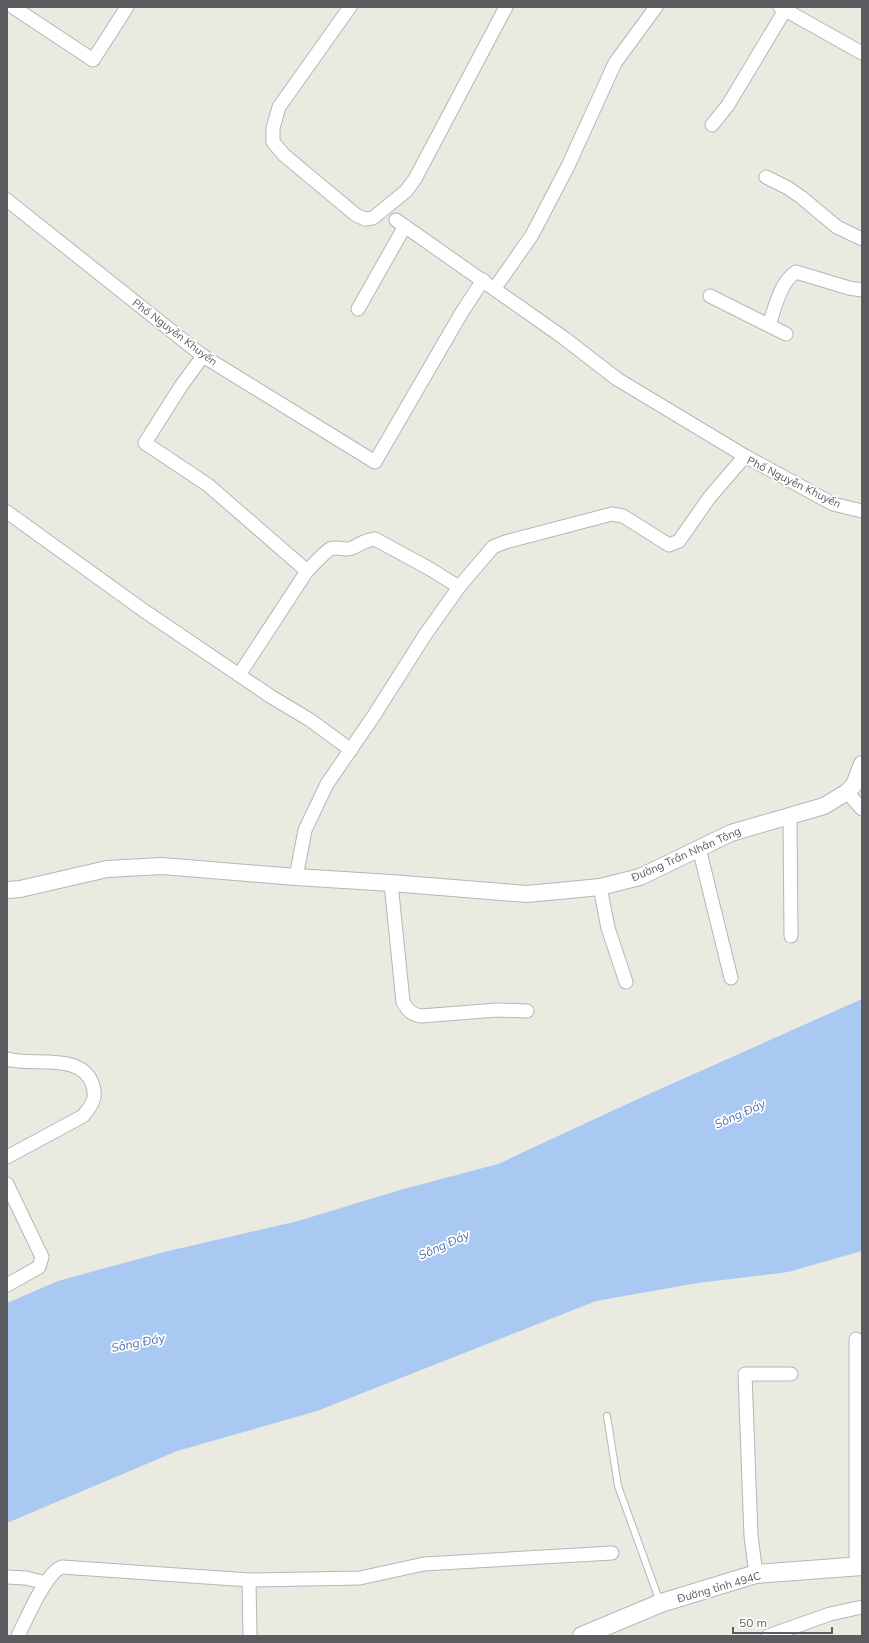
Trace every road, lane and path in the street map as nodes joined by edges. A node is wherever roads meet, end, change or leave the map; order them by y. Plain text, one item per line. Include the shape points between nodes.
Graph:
1 (13, 7) edge
2 (127, 7) edge
3 (350, 7) edge
4 (506, 7) edge
5 (656, 7) edge
6 (783, 8) edge
7 (862, 52) edge
8 (712, 125) dead end
9 (766, 177) dead end
10 (7, 200) edge
11 (862, 239) edge
12 (483, 280) junction
13 (495, 288) junction
14 (862, 290) edge
15 (710, 296) dead end
16 (358, 309) dead end
17 (769, 325) junction
18 (786, 334) dead end
19 (203, 356) junction
20 (745, 456) junction
21 (862, 511) edge
22 (7, 512) edge
23 (307, 571) junction
24 (459, 587) junction
25 (239, 675) junction
26 (350, 750) junction
27 (862, 764) edge
28 (847, 792) junction
29 (862, 809) edge
30 (790, 816) junction
31 (699, 848) junction
32 (296, 877) junction
33 (391, 883) junction
34 (600, 887) junction
35 (7, 890) edge
36 (791, 936) dead end
37 (731, 978) dead end
38 (626, 982) dead end
39 (527, 1011) dead end
40 (7, 1059) edge
41 (7, 1157) edge
42 (7, 1184) edge
43 (7, 1285) edge
44 (856, 1339) dead end
45 (791, 1374) dead end
46 (607, 1416) dead end
47 (612, 1553) dead end
48 (859, 1566) edge
49 (756, 1574) junction
50 (7, 1577) edge
51 (250, 1580) junction
52 (46, 1583) junction
53 (661, 1603) junction
54 (862, 1607) edge
55 (18, 1636) edge
56 (250, 1636) edge
57 (582, 1636) edge
58 (768, 1636) edge

1 - 2 street via 93,60
3 - 4 street via 279,107 273,128 274,142 284,155 356,215 365,219 373,218 406,191 415,179
5 - 13 street via 616,63 568,166 532,234
6 - 7 street
6 - 8 street via 728,105
9 - 11 street via 788,188 837,227
10 - 19 street, Phố Nguyễn Khuyến
12 - 13 street
12 - 16 street via 400,223
12 - 19 street, Phố Nguyễn Khuyến via 375,462
13 - 20 street via 617,379
14 - 17 street via 796,272 784,286
15 - 17 street
17 - 18 street
19 - 23 street via 145,443 208,485
20 - 21 street, Phố Nguyễn Khuyến via 832,504
20 - 24 street, Phố Nguyễn Khuyến via 709,498 679,541 669,545 623,516 612,514 493,547
22 - 25 street via 142,610
23 - 24 street via 329,550 346,550 375,539
23 - 25 street
24 - 26 street
25 - 26 street via 310,720
26 - 32 street via 327,784 305,830
27 - 28 street, Đường Trần Nhân Tông via 854,785
28 - 29 street
28 - 30 street, Đường Trần Nhân Tông via 824,806
30 - 31 street, Đường Trần Nhân Tông via 731,833
30 - 36 street
31 - 34 street, Đường Trần Nhân Tông via 640,877
31 - 37 street
32 - 33 street, Đường Trần Nhân Tông
32 - 35 street, Đường Trần Nhân Tông via 162,866 107,869
33 - 34 street, Đường Trần Nhân Tông via 535,894
33 - 39 street via 403,1002 410,1012 421,1016 497,1010
34 - 38 street via 608,928
40 - 41 street via 74,1066 92,1083 94,1098 91,1107 83,1116
42 - 43 street via 42,1257 39,1267
44 - 48 street
45 - 49 street via 745,1374 751,1536
46 - 53 lane via 618,1486
47 - 51 street via 424,1564 360,1578
48 - 49 main road, Đường tỉnh 494C
49 - 53 main road, Đường tỉnh 494C
50 - 52 street
51 - 52 street via 62,1567
51 - 56 street
52 - 55 street
53 - 57 main road, Đường tỉnh 494C
54 - 58 street via 830,1614

